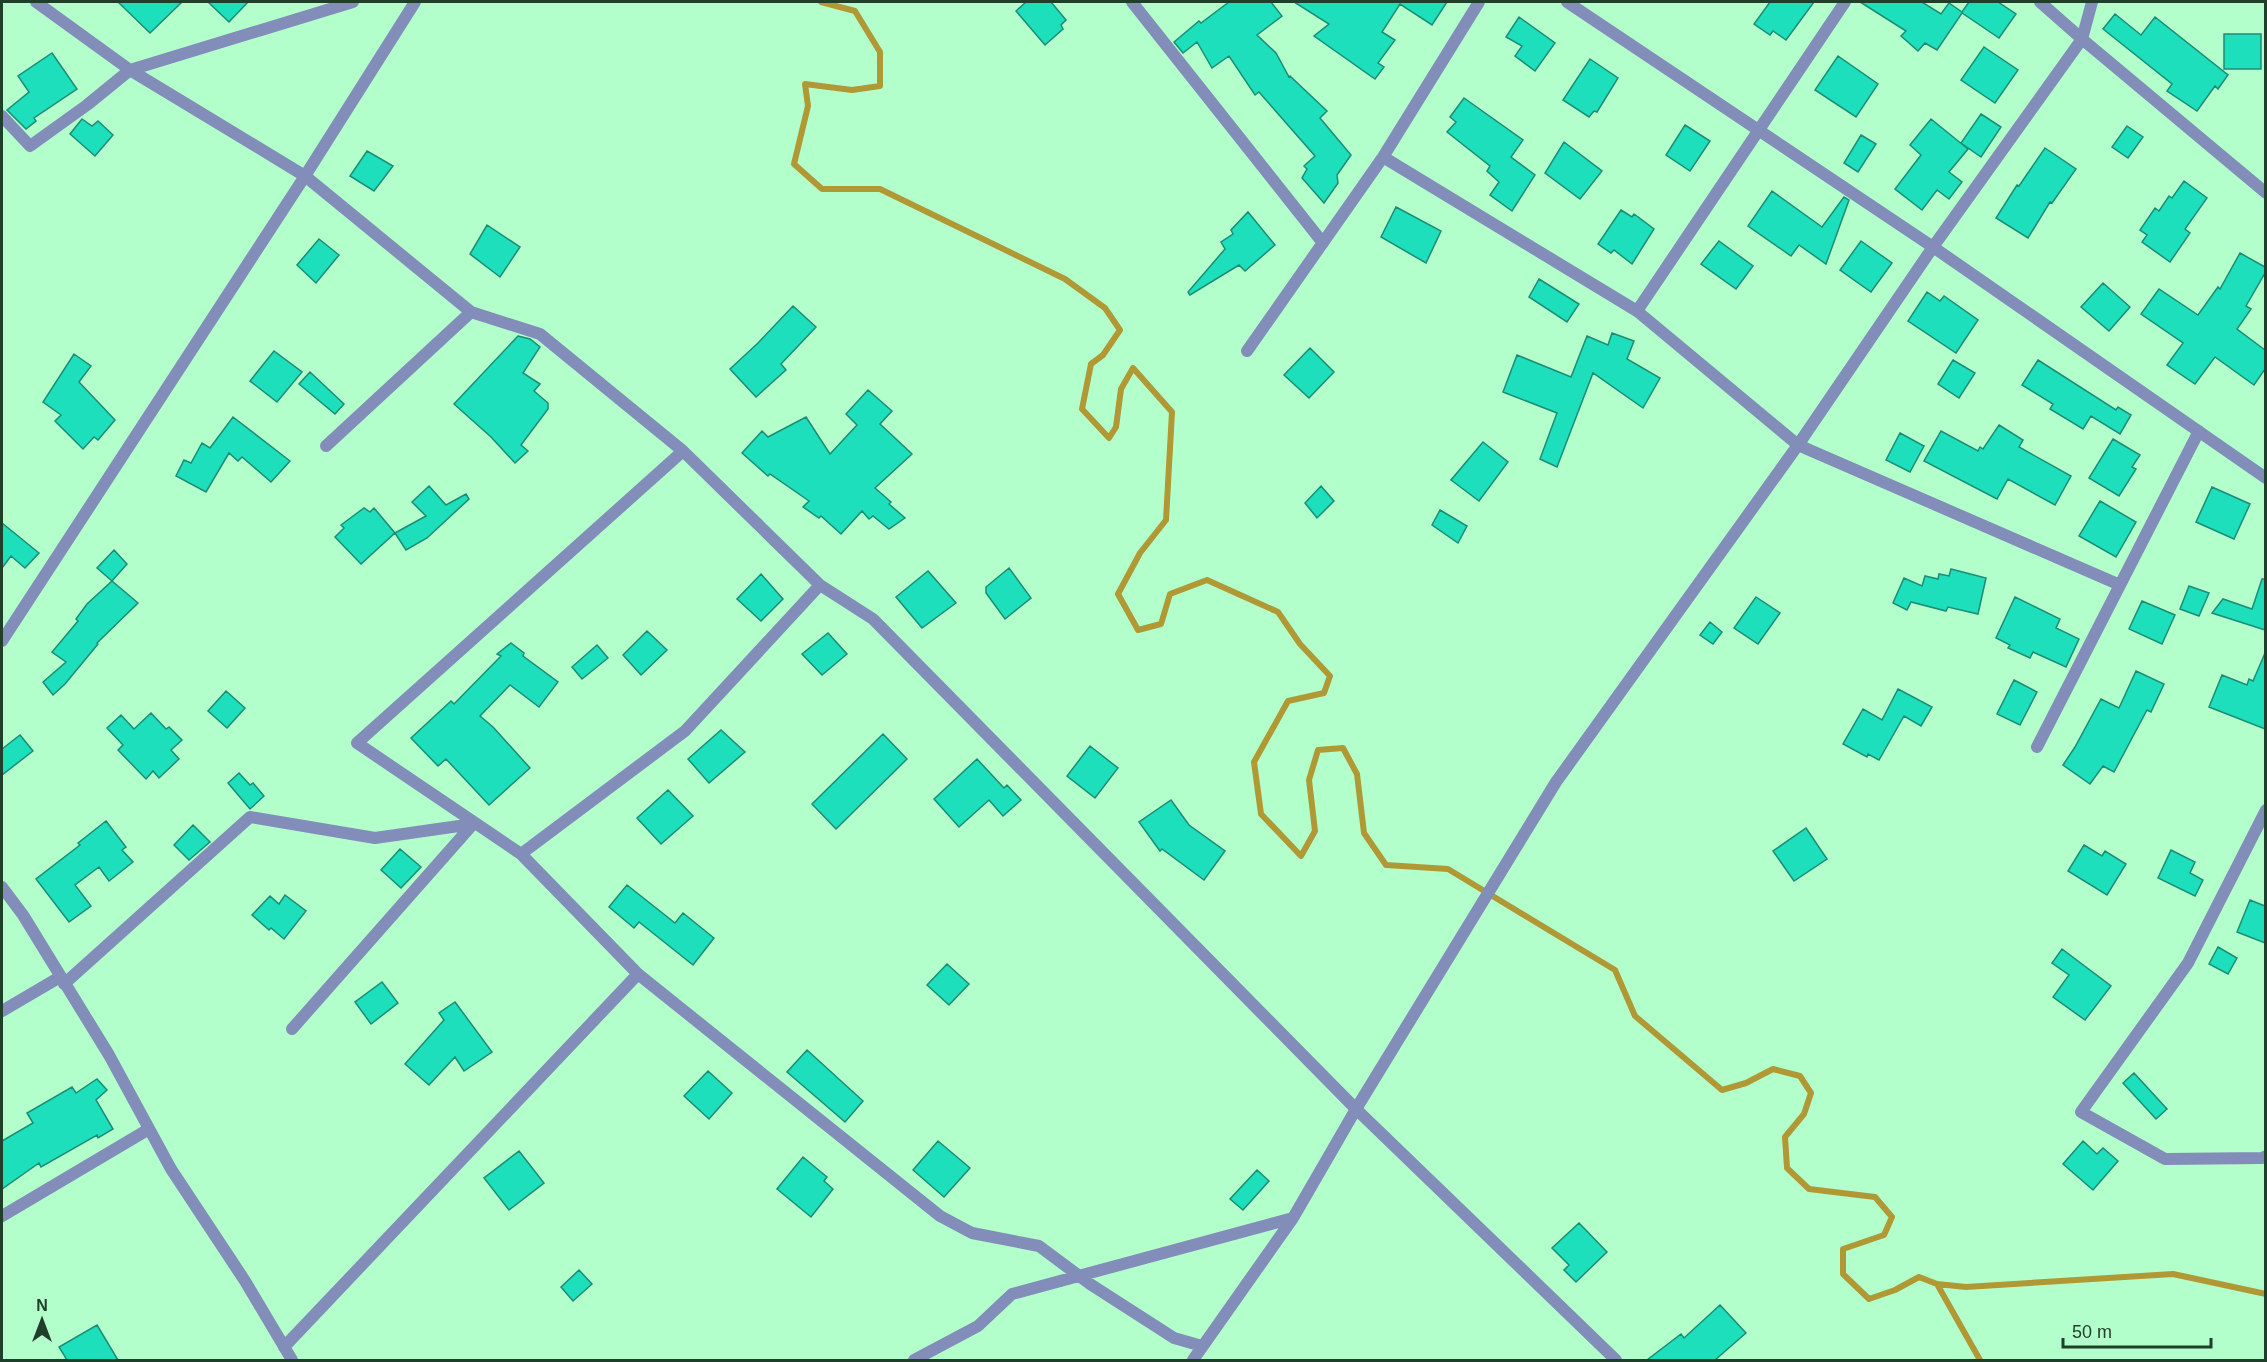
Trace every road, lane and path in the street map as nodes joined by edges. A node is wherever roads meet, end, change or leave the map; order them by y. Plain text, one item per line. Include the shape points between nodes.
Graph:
1 (36, 2) edge
2 (353, 2) edge
3 (415, 2) edge
4 (1132, 2) edge
5 (1479, 2) edge
6 (1567, 2) edge
7 (1845, 2) edge
8 (2040, 2) edge
9 (2092, 2) edge
10 (2082, 39) junction
11 (130, 70) junction
12 (2, 117) edge
13 (1759, 130) junction
14 (1383, 157) junction
15 (305, 176) junction
16 (2265, 193) edge
17 (1323, 243) junction
18 (1933, 247) junction
19 (1637, 311) junction
20 (471, 312) junction
21 (1247, 351) dead end
22 (2199, 432) junction
23 (1798, 445) junction
24 (326, 446) dead end
25 (682, 451) junction
26 (2265, 478) edge
27 (820, 585) junction
28 (2120, 585) junction
29 (2, 641) edge
30 (2037, 747) dead end
31 (2265, 810) edge
32 (473, 824) junction
33 (521, 854) junction
34 (2, 887) edge
35 (638, 974) junction
36 (62, 981) junction
37 (2, 1011) edge
38 (292, 1029) dead end
39 (1356, 1109) junction
40 (149, 1129) junction
41 (2265, 1156) edge
42 (2, 1216) edge
43 (1293, 1218) junction
44 (1080, 1276) junction
45 (284, 1347) junction
46 (1202, 1347) junction
47 (291, 1360) edge
48 (914, 1360) edge
49 (1193, 1360) edge
50 (1616, 1360) edge

1 - 11 street
2 - 11 street
3 - 15 street
4 - 17 street
5 - 14 street
6 - 13 street
7 - 13 street
8 - 10 street
9 - 10 street
10 - 16 street
10 - 18 street
11 - 12 street via 30,146
11 - 15 street
13 - 18 street
13 - 19 street
14 - 17 street
14 - 19 street
15 - 20 street
15 - 29 street
17 - 21 street
18 - 22 street
18 - 23 street
19 - 23 street
20 - 24 street
20 - 25 street via 540,334
22 - 26 street
22 - 28 street
23 - 28 street
23 - 39 street via 1556,782
25 - 27 street
25 - 32 street via 357,743
27 - 33 street via 684,731
27 - 39 street via 873,619
28 - 30 street
31 - 41 street via 2188,963 2081,1112 2165,1159
32 - 33 street
32 - 36 street via 375,838 250,817
32 - 38 street
33 - 35 street
34 - 36 street
35 - 44 street via 940,1216 972,1233 1039,1246
35 - 45 street
36 - 37 street
36 - 40 street via 110,1055
39 - 43 street
39 - 50 street
40 - 42 street
40 - 45 street
43 - 44 street
43 - 46 street
44 - 46 street via 1174,1338
44 - 48 street via 1012,1294 978,1326
45 - 47 street
46 - 49 street

